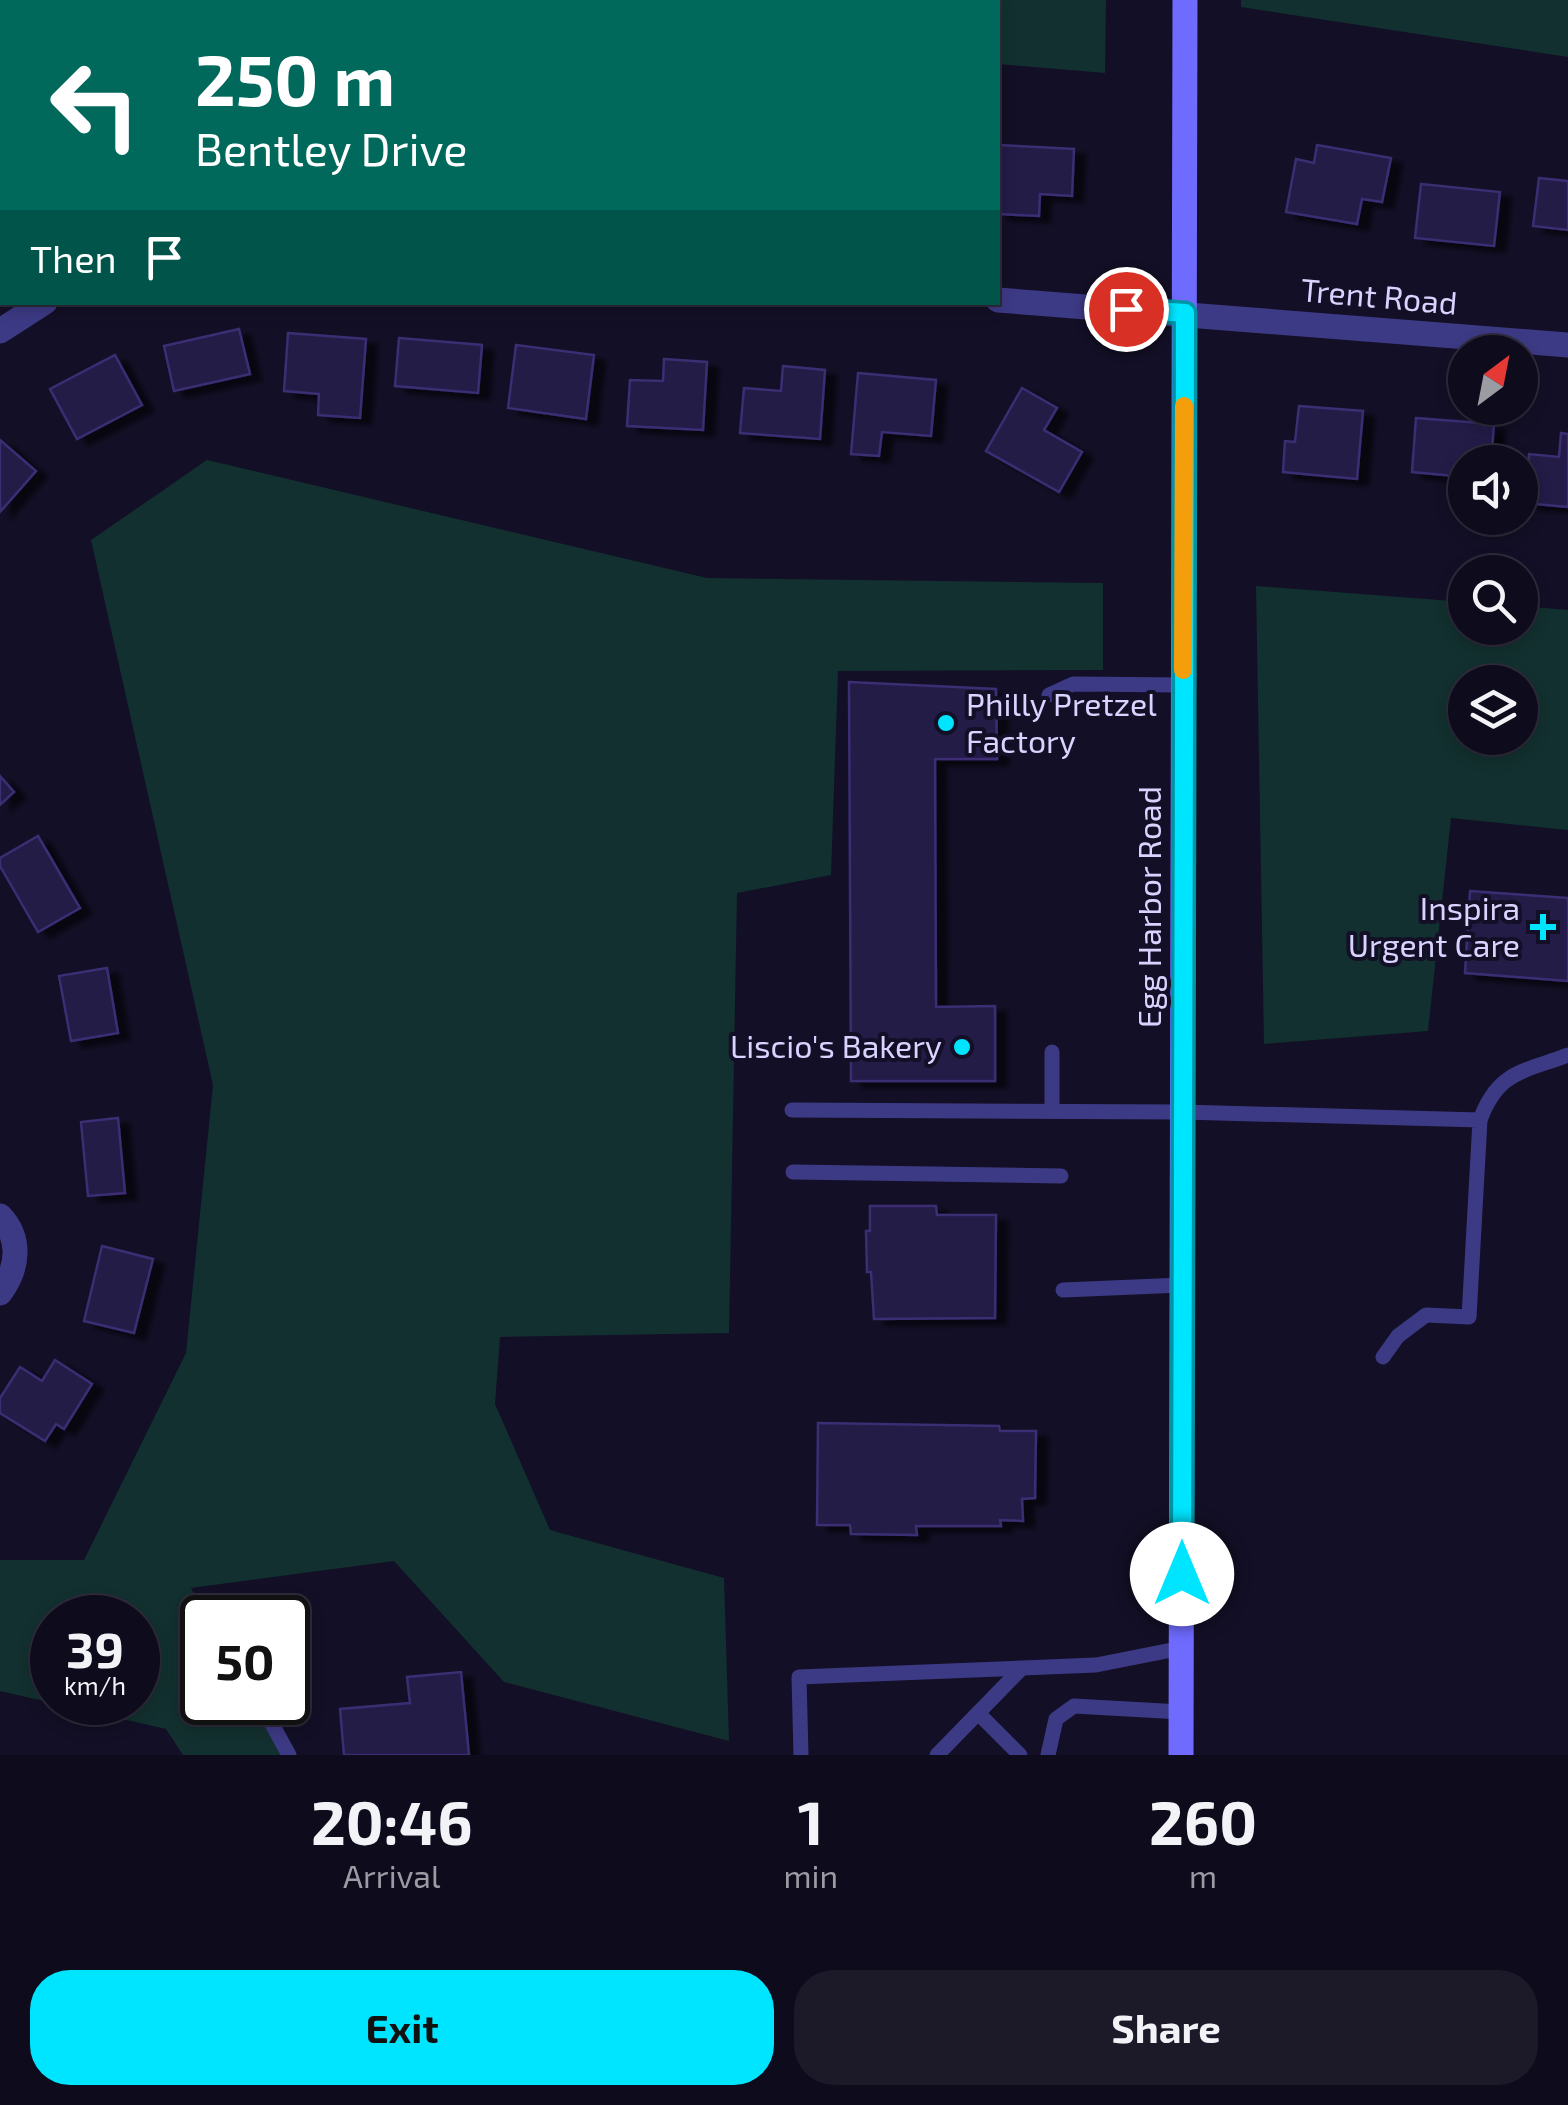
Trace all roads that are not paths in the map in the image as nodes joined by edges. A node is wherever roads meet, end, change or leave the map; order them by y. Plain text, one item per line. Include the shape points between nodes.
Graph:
1 (1185, 0) edge
2 (1000, 300) edge
3 (39, 305) edge
4 (1185, 313) junction
5 (0, 330) edge
6 (1568, 345) edge
7 (1183, 685) junction
8 (1049, 695) dead end
9 (1052, 1052) dead end
10 (1568, 1055) edge
11 (792, 1110) dead end
12 (1052, 1112) junction
13 (1182, 1112) junction
14 (1480, 1120) junction
15 (793, 1172) dead end
16 (1060, 1176) dead end
17 (0, 1216) edge
18 (1182, 1285) junction
19 (1063, 1290) dead end
20 (0, 1293) edge
21 (1383, 1357) dead end
22 (1182, 1648) junction
23 (1021, 1669) junction
24 (1181, 1712) junction
25 (978, 1713) junction
26 (273, 1725) edge
27 (289, 1755) edge
28 (801, 1755) edge
29 (937, 1755) edge
30 (1020, 1755) edge
31 (1048, 1755) edge
32 (1181, 1755) edge

1 - 4 main road, Egg Harbor Road
2 - 4 street, Trent Road
3 - 5 street
4 - 6 street, Trent Road
4 - 7 main road, Egg Harbor Road
7 - 8 lane via 1073,684
7 - 13 main road, Egg Harbor Road
9 - 12 lane
10 - 14 lane via 1508,1078 1489,1096
11 - 12 lane
12 - 13 lane
13 - 14 lane
13 - 18 main road, Egg Harbor Road
14 - 21 lane via 1469,1317 1426,1315
15 - 16 lane
17 - 20 street via 14,1238 16,1257
18 - 19 lane
18 - 22 main road, Egg Harbor Road
22 - 23 lane via 1096,1666
22 - 24 main road, Egg Harbor Road
23 - 25 lane
23 - 28 lane via 800,1677
24 - 31 lane via 1074,1706 1056,1718
24 - 32 main road, Egg Harbor Road
25 - 29 lane
25 - 30 lane
26 - 27 lane

